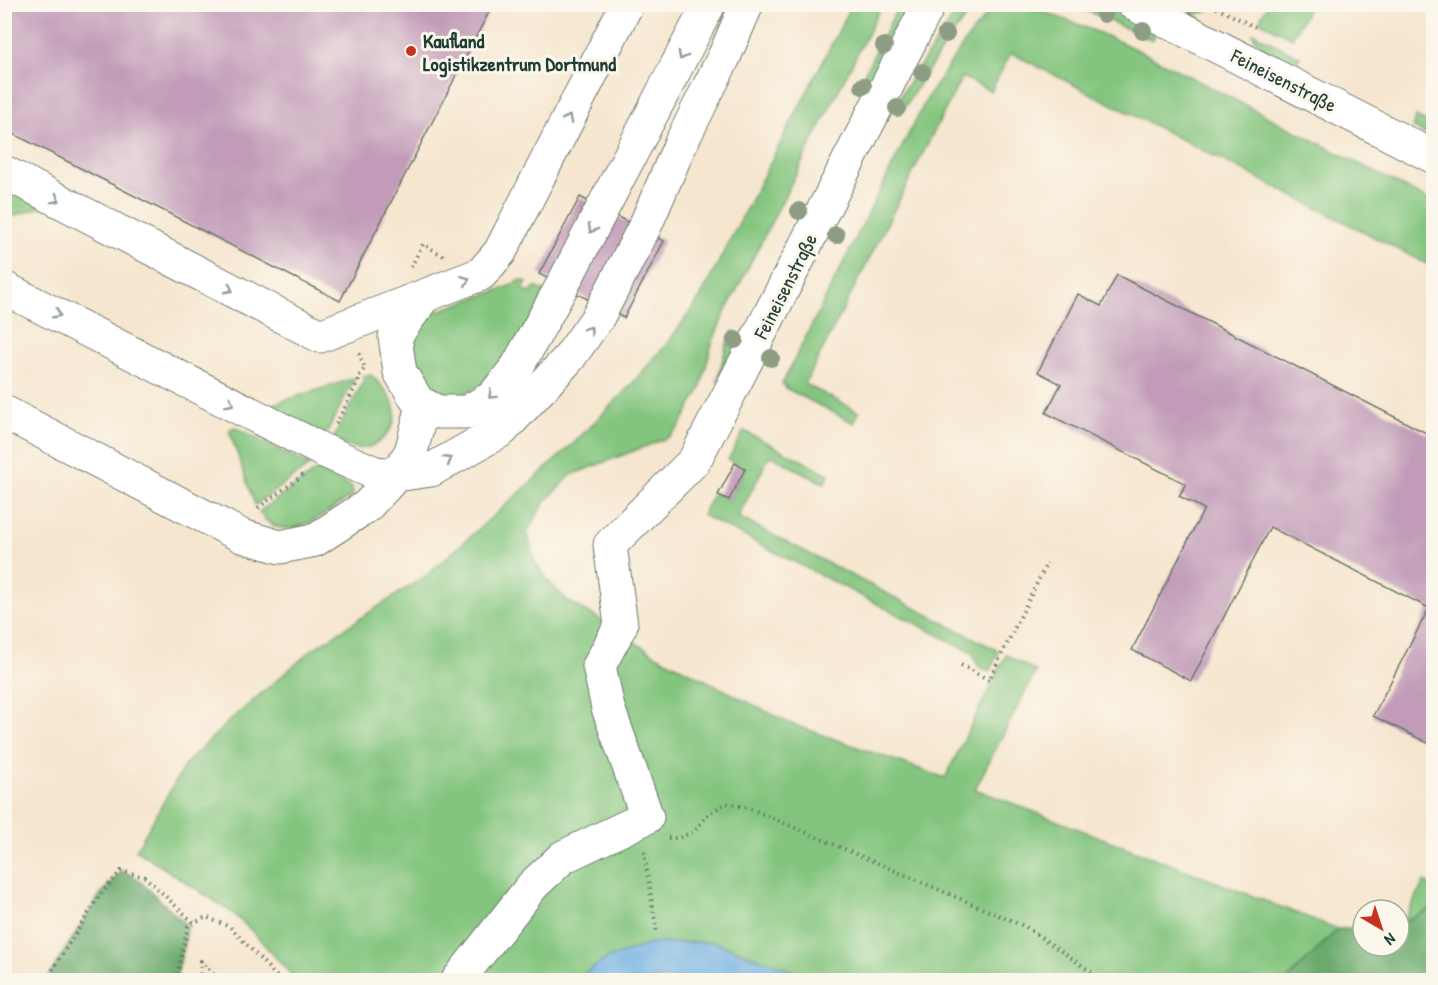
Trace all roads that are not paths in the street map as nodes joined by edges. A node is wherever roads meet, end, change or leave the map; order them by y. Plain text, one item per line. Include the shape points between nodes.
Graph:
1 (627, 4) edge
2 (709, 4) edge
3 (747, 4) edge
4 (928, 4) edge
5 (1134, 4) edge
6 (1434, 157) edge
7 (4, 172) edge
8 (4, 288) edge
9 (424, 296) junction
10 (423, 405) junction
11 (4, 412) edge
12 (396, 475) junction
13 (458, 981) edge

9 -> 1 street via 481,274 500,252
2 -> 10 street via 517,367 492,398 466,412 438,412
12 -> 3 street via 431,470 502,430 569,358 598,317 646,224
4 - 13 street, Feineisenstraße via 694,461 610,545 621,625 599,666 608,708 647,817 563,857 533,885
5 - 6 street, Feineisenstraße
7 -> 9 street via 320,336
8 -> 12 street via 322,450 375,473
9 - 10 street via 395,337 400,372
10 - 12 street via 411,452
11 - 12 street via 242,536 280,547 315,540 367,506

